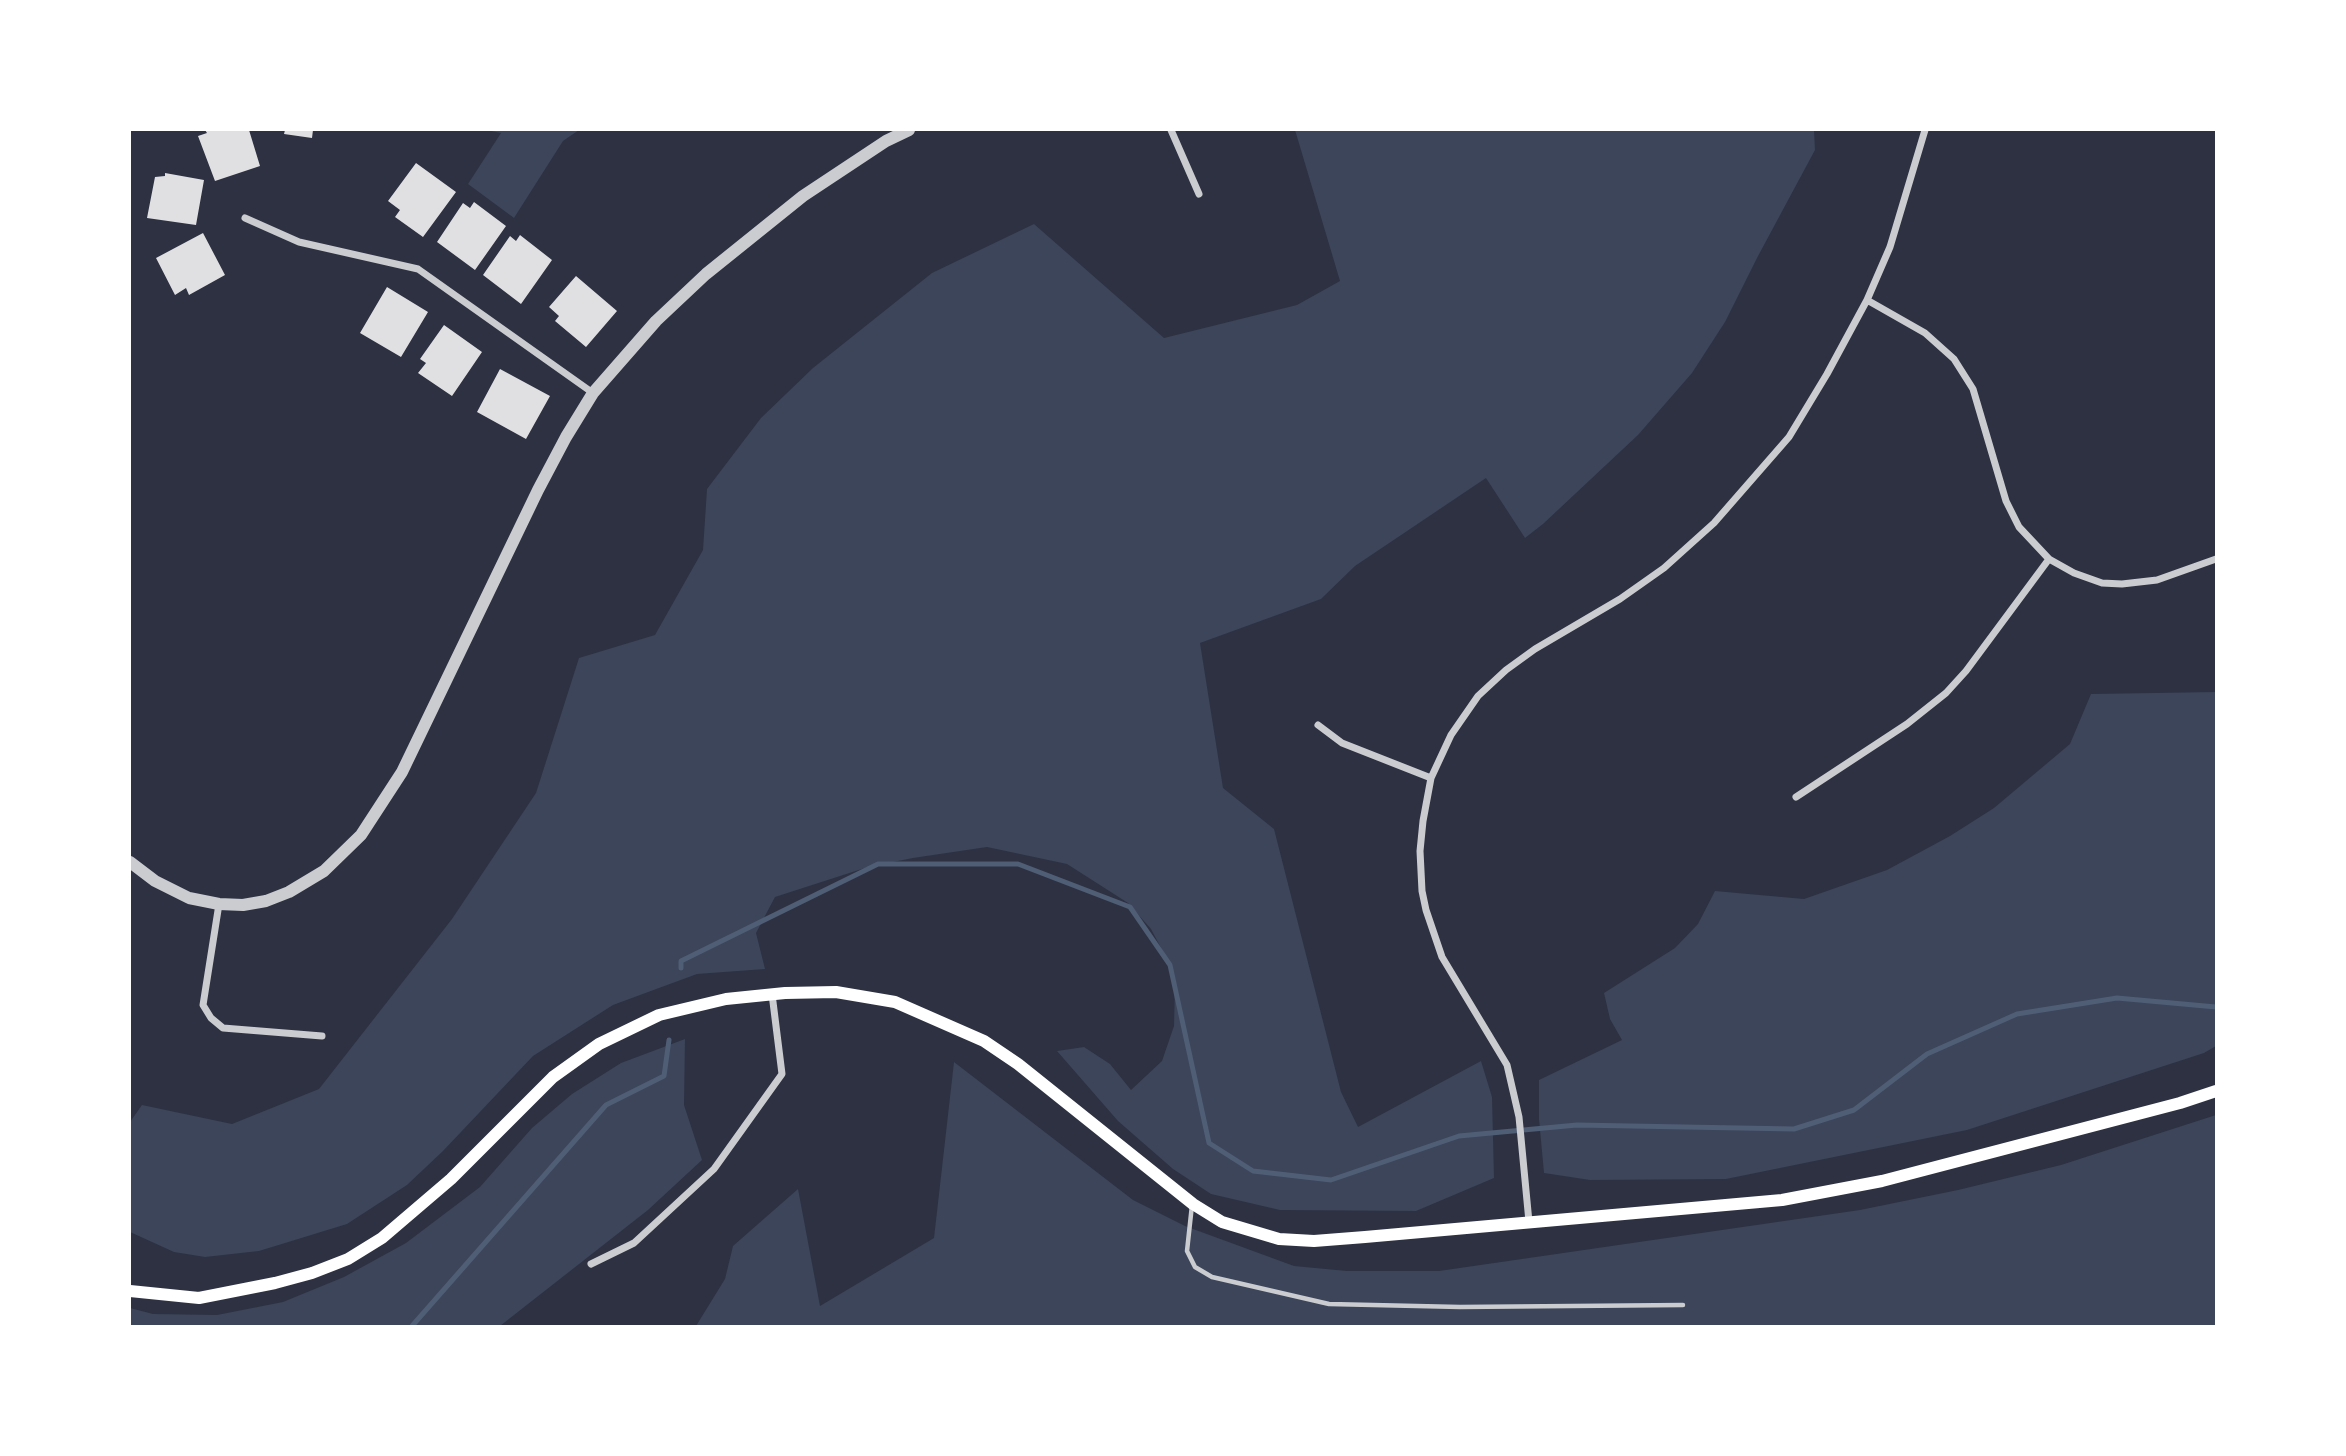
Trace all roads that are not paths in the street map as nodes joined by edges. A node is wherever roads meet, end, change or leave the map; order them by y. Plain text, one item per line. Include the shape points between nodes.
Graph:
1 (909, 130) edge
2 (1171, 130) edge
3 (1925, 130) edge
4 (1199, 194) dead end
5 (245, 218) dead end
6 (1867, 300) junction
7 (593, 393) junction
8 (2049, 559) junction
9 (2217, 559) edge
10 (1318, 725) dead end
11 (1431, 778) junction
12 (1796, 797) dead end
13 (130, 862) edge
14 (219, 904) junction
15 (772, 994) junction
16 (322, 1036) dead end
17 (2217, 1091) edge
18 (1192, 1204) junction
19 (1529, 1222) junction
20 (591, 1264) dead end
21 (130, 1291) edge
22 (1683, 1305) dead end

1 - 7 street via 803,197 706,274 656,321
2 - 4 street
3 - 6 street via 1890,247
5 - 7 street via 299,242 418,270
6 - 8 street via 1925,333 1954,359 1973,389 2006,501 2019,527
6 - 11 street via 1789,437 1714,523 1664,568 1506,670 1478,696 1451,735
7 - 14 street via 538,490 402,772 361,835 324,871 289,892 243,905
8 - 9 street via 2102,583 2122,584 2157,580
8 - 12 street via 1946,693
10 - 11 street via 1342,743
11 - 19 street via 1420,851 1426,910 1442,957 1507,1065 1519,1117
13 - 14 street via 189,898
14 - 16 street via 203,1005 211,1018 223,1028
15 - 18 main road via 836,992 895,1002 984,1041
15 - 20 street via 782,1074 714,1169 634,1243
15 - 21 main road via 659,1015 599,1044 553,1077 451,1179 382,1238 348,1259 275,1283 199,1298
17 - 19 main road via 1882,1181 1819,1193
18 - 19 main road via 1222,1222 1279,1239 1314,1241
18 - 22 lane via 1187,1251 1195,1267 1212,1277 1329,1304

